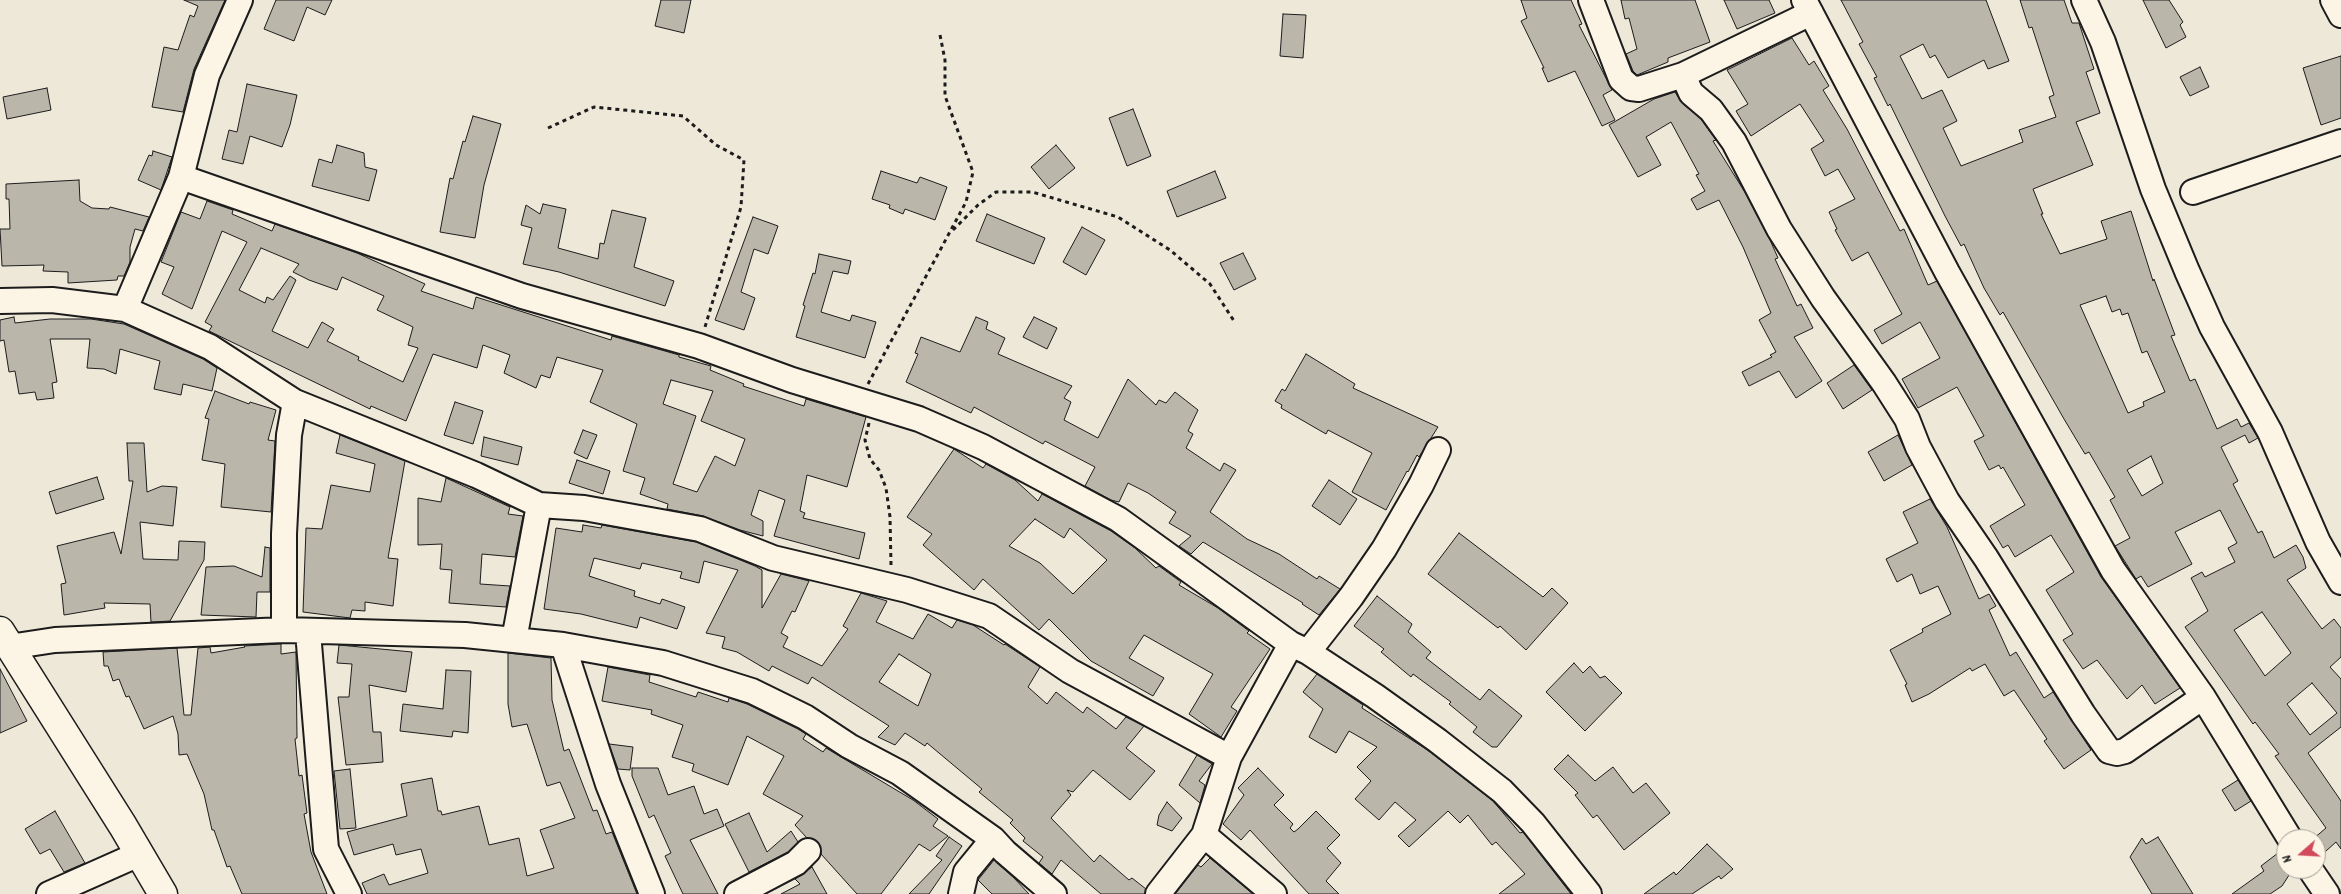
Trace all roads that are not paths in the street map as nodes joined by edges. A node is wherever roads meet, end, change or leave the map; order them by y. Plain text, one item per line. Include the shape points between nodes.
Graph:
1 (240, 0) edge
2 (1591, 0) edge
3 (2084, 0) edge
4 (2332, 0) edge
5 (1807, 7) edge
6 (2341, 15) edge
7 (1683, 75) junction
8 (2341, 142) edge
9 (182, 177) junction
10 (2193, 192) dead end
11 (0, 301) edge
12 (125, 309) junction
13 (295, 402) junction
14 (1438, 450) dead end
15 (539, 505) junction
16 (2341, 582) edge
17 (284, 630) junction
18 (308, 632) junction
19 (5, 639) edge
20 (514, 640) junction
21 (563, 645) junction
22 (1300, 648) junction
23 (2203, 697) junction
24 (1229, 757) junction
25 (2284, 829) edge
26 (1204, 834) junction
27 (993, 839) junction
28 (808, 851) dead end
29 (139, 854) junction
30 (2319, 879) edge
31 (2329, 890) edge
32 (49, 894) edge
33 (163, 894) edge
34 (349, 894) edge
35 (652, 894) edge
36 (737, 894) edge
37 (961, 894) edge
38 (1054, 894) edge
39 (1158, 894) edge
40 (1274, 894) edge
41 (1589, 894) edge

1 - 9 street via 207,75
2 - 7 street via 1621,79 1631,88 1639,89
3 - 16 street via 2103,42 2153,189 2212,327 2270,432 2318,542
4 - 6 street
5 - 7 street
5 - 23 street via 1947,272 2109,562
7 - 23 street via 1690,93 1711,110 1734,142 1779,229 1823,298 1889,390 1907,419 1921,454 1947,501 2109,750 2125,751
8 - 10 street
9 - 12 street
9 - 22 street via 522,296 699,346 792,380 919,420 983,447 1118,518
11 - 12 street via 52,300
12 - 13 street via 210,347
13 - 15 street via 476,475
13 - 17 street via 288,435
14 - 22 street via 1384,549 1351,597
15 - 20 street
15 - 24 street via 584,508 700,529 774,558 891,586 989,616 1070,671
17 - 18 street
17 - 19 street via 55,640
18 - 20 street via 465,635
18 - 34 street via 326,849
19 - 29 main road
20 - 21 street
21 - 27 street via 663,663 752,691 805,717 849,746 900,773
21 - 35 street via 608,784
22 - 24 street
22 - 41 street via 1375,696 1502,791 1534,823
23 - 25 street
24 - 26 street
26 - 39 street
26 - 40 street
27 - 37 street via 966,872
27 - 38 street
28 - 36 street via 796,863
29 - 32 street
29 - 33 main road
30 - 31 street

